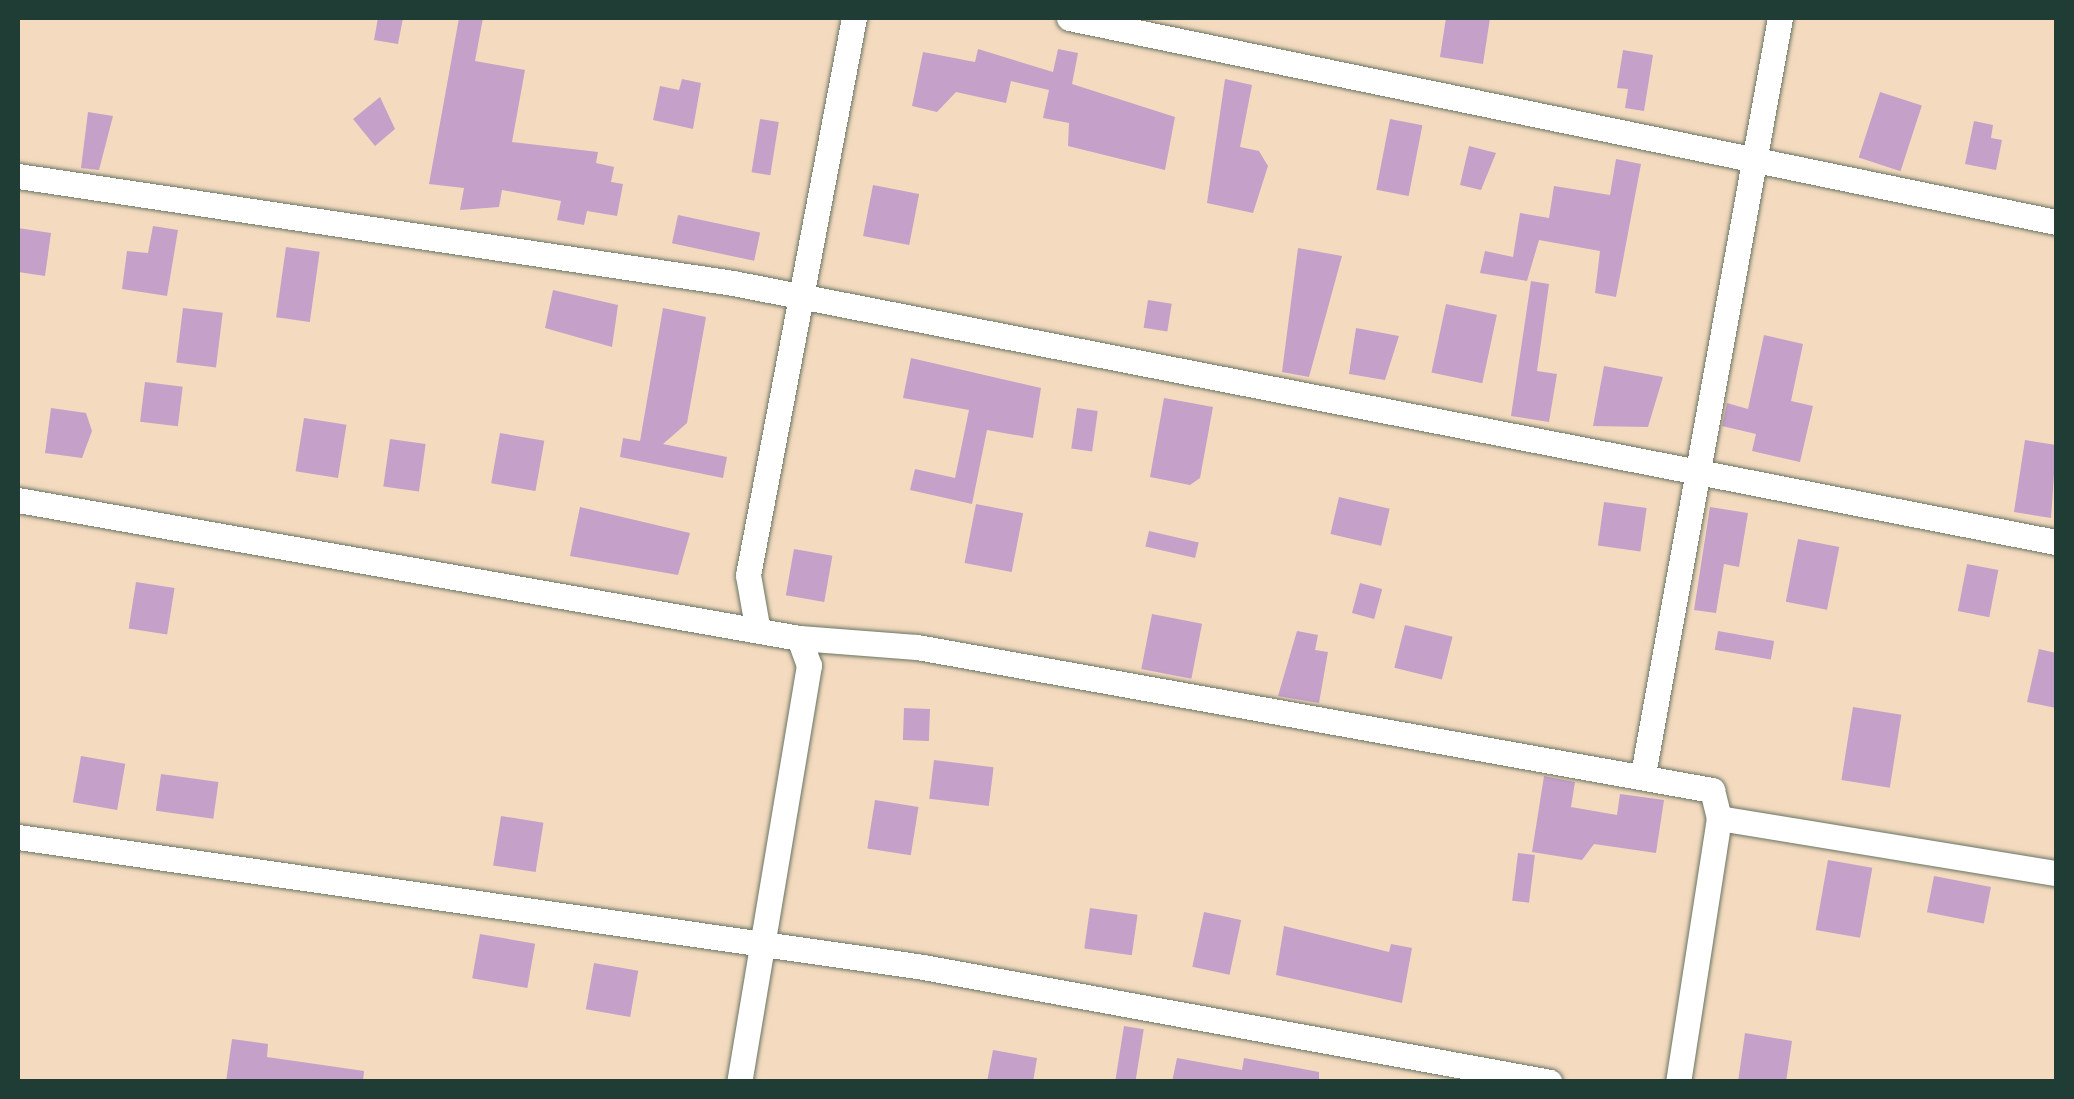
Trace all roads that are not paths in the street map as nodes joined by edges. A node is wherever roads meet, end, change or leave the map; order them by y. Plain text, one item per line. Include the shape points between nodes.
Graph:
1 (854, 18) edge
2 (1069, 18) edge
3 (1780, 18) edge
4 (1755, 162) junction
5 (18, 176) edge
6 (2056, 222) edge
7 (803, 297) junction
8 (1697, 474) junction
9 (18, 500) edge
10 (2056, 542) edge
11 (757, 626) junction
12 (799, 638) junction
13 (1643, 774) junction
14 (1719, 818) junction
15 (18, 837) edge
16 (2056, 873) edge
17 (758, 946) junction
18 (739, 1082) edge
19 (1550, 1082) edge
20 (1678, 1082) edge

1 - 7 street
2 - 4 street
3 - 4 street
4 - 6 street
4 - 8 street
5 - 7 street
7 - 8 street
7 - 11 street via 748,576
8 - 10 street
8 - 13 street
9 - 11 street
11 - 12 street
12 - 13 street via 917,647 1237,710
12 - 17 street via 808,665
13 - 14 street via 1712,790
14 - 16 street
14 - 20 street
15 - 17 street
17 - 18 street
17 - 19 street via 924,967

